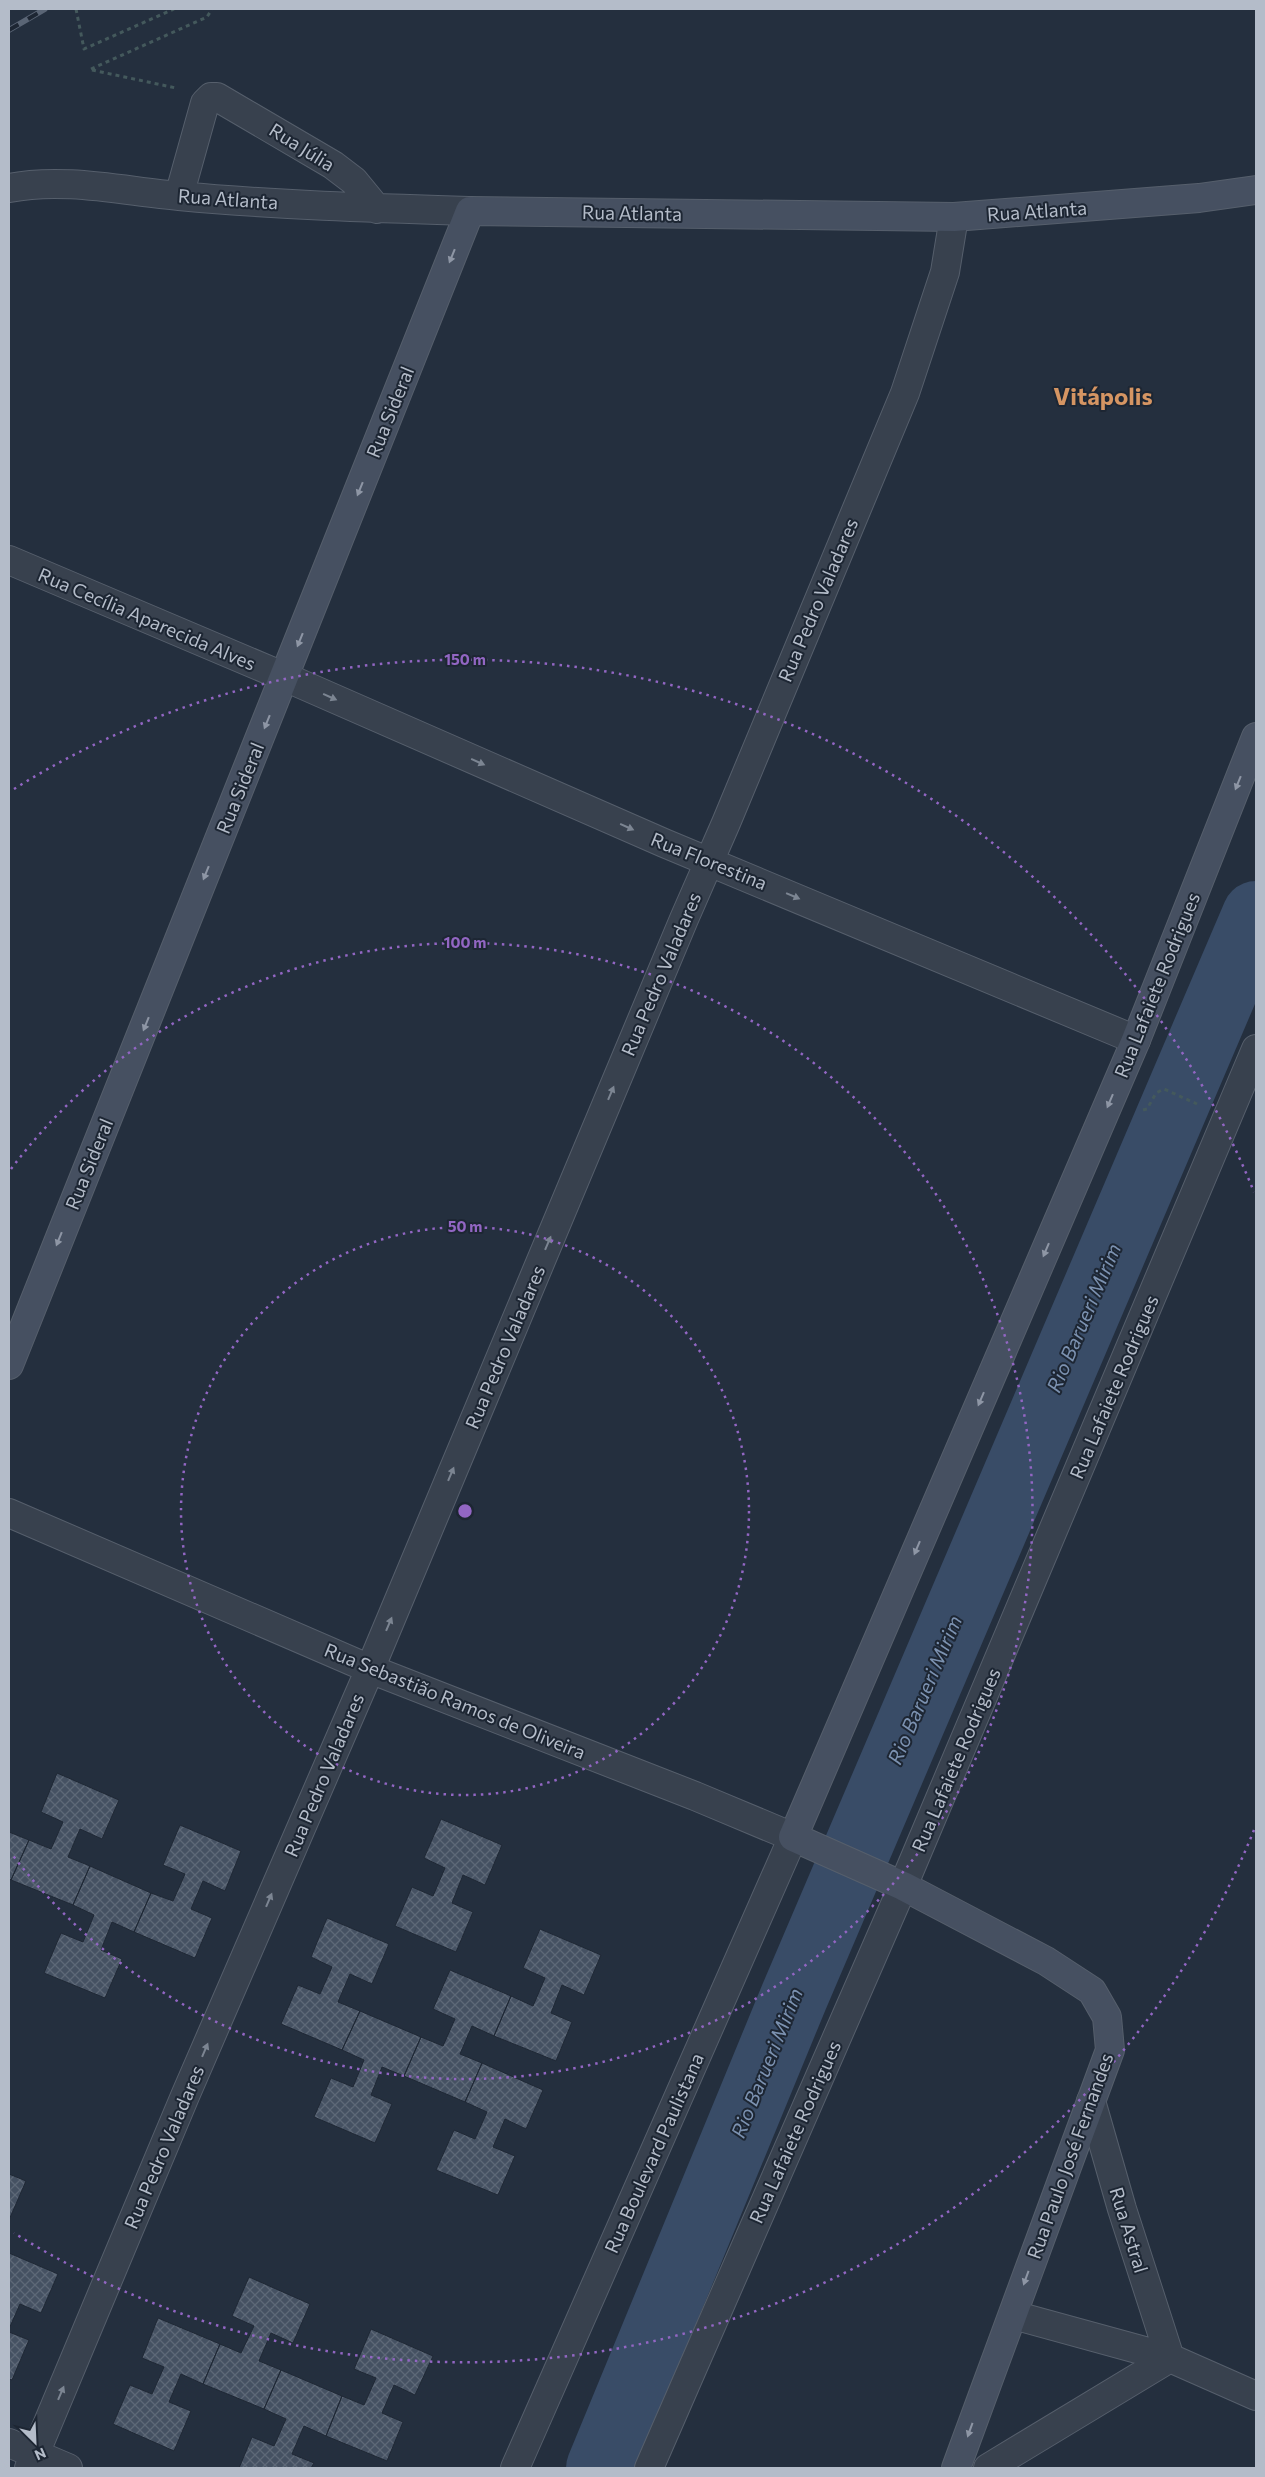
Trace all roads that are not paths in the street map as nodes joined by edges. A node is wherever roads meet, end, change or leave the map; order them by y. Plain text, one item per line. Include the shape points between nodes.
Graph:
1 (9, 188) edge
2 (1256, 190) edge
3 (179, 196) junction
4 (377, 208) junction
5 (470, 211) junction
6 (954, 217) junction
7 (9, 560) edge
8 (285, 677) junction
9 (1256, 738) edge
10 (709, 860) junction
11 (1136, 1040) junction
12 (1253, 1065) edge
13 (9, 1365) edge
14 (9, 1513) edge
15 (370, 1668) junction
16 (803, 1842) junction
17 (903, 1886) junction
18 (1092, 2101) junction
19 (1013, 2315) junction
20 (1170, 2358) junction
21 (1256, 2396) edge
22 (9, 2444) edge
23 (32, 2461) edge
24 (68, 2468) edge
25 (515, 2468) edge
26 (649, 2468) edge
27 (956, 2468) edge
28 (988, 2468) edge

1 - 3 street, Rua Atlanta via 25,184 77,184
2 - 6 main road, Rua Atlanta via 1199,198
3 - 4 street, Rua Atlanta
3 - 4 street, Rua Júlia via 205,103 218,96 333,165 354,181
4 - 5 street, Rua Atlanta
5 - 6 main road, Rua Atlanta
5 -> 8 main road, Rua Sideral
6 - 10 street, Rua Pedro Valadares via 945,272 904,393
7 - 8 street, Rua Cecília Aparecida Alves
8 -> 10 street, Rua Florestina via 655,840
8 -> 13 main road, Rua Sideral
9 -> 11 main road, Rua Lafaiete Rodrigues
10 -> 11 street, Rua Florestina
15 -> 10 street, Rua Pedro Valadares
11 -> 16 main road, Rua Lafaiete Rodrigues
12 - 17 street, Rua Lafaiete Rodrigues
14 - 15 street, Rua Sebastião Ramos de Oliveira
15 - 16 street, Rua Sebastião Ramos de Oliveira
23 -> 15 street, Rua Pedro Valadares
16 - 17 main road, Rua Sebastião Ramos de Oliveira
16 - 25 street, Rua Boulevard Paulistana
17 - 18 main road, Rua Paulo José Fernandes via 1046,1961 1092,1991 1107,2017 1110,2050
17 - 26 street, Rua Lafaiete Rodrigues
18 -> 19 main road, Rua Paulo José Fernandes
18 - 20 street, Rua Astral via 1122,2209
19 - 20 street
19 -> 27 main road, Rua Paulo José Fernandes
20 - 21 street
20 - 28 street
22 - 23 street
23 - 24 street

